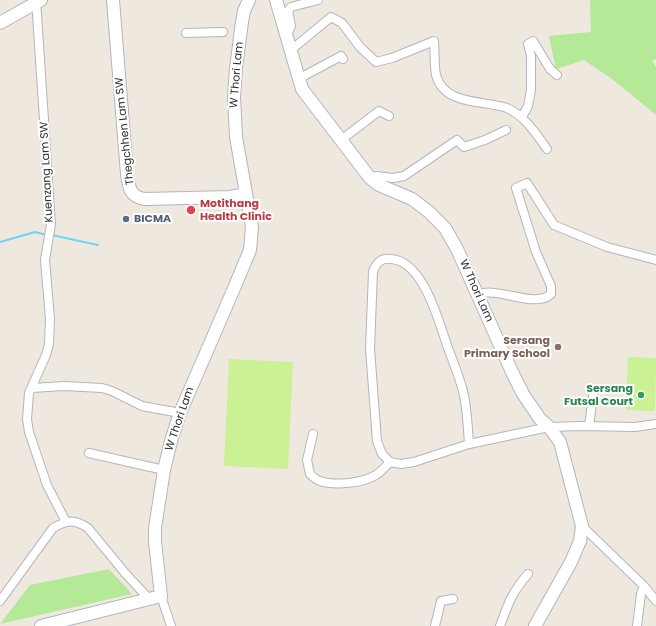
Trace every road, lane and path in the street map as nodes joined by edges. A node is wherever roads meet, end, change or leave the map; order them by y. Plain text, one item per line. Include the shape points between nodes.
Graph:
1 (113, 0) edge
2 (249, 0) edge
3 (276, 0) edge
4 (318, 0) edge
5 (38, 1) edge
6 (244, 6) edge
7 (0, 23) edge
8 (223, 32) dead end
9 (186, 33) dead end
10 (287, 35) junction
11 (291, 50) junction
12 (343, 59) dead end
13 (557, 75) dead end
14 (300, 78) junction
15 (389, 116) dead end
16 (522, 117) junction
17 (506, 130) dead end
18 (341, 140) junction
19 (547, 149) dead end
20 (370, 178) junction
21 (246, 194) junction
22 (656, 260) edge
23 (479, 294) junction
24 (32, 388) junction
25 (593, 396) dead end
26 (180, 413) junction
27 (656, 424) edge
28 (589, 426) junction
29 (549, 427) junction
30 (313, 434) dead end
31 (469, 444) junction
32 (89, 453) dead end
33 (390, 462) junction
34 (164, 470) junction
35 (66, 522) junction
36 (582, 526) junction
37 (528, 574) dead end
38 (644, 586) junction
39 (155, 598) junction
40 (453, 599) dead end
41 (0, 601) edge
42 (656, 601) edge
43 (41, 626) edge
44 (171, 626) edge
45 (435, 626) edge
46 (500, 626) edge
47 (535, 626) edge
48 (638, 626) edge

1 - 21 main road, Thegchhen Lam SW via 129,186 132,193 137,198 145,199 230,197
2 - 6 main road, W Thori Lam
3 - 10 main road, W Thori Lam
4 - 10 street via 289,9 291,26
5 - 7 main road
5 - 24 street, Kuenzang Lam SW via 51,224 45,260 50,334 46,355
6 - 21 main road, W Thori Lam via 234,98 236,137
8 - 9 street
10 - 11 main road, W Thori Lam
11 - 14 main road, W Thori Lam
11 - 16 street via 331,17 342,23 360,47 376,62 434,42 436,76 443,89 458,99 508,108
12 - 14 street via 341,56
13 - 16 street via 550,69 533,41 528,44 531,56 531,90 528,106
14 - 18 main road, W Thori Lam via 302,88
15 - 18 street via 379,110
16 - 19 street
17 - 20 street via 464,147 457,140 404,176
18 - 20 main road, W Thori Lam
20 - 23 main road, W Thori Lam via 379,185 412,199 437,220 452,239
21 - 26 main road, W Thori Lam via 252,227 250,250
22 - 23 street via 607,247 554,225 527,183 516,188 536,252 552,286 551,294 543,299 532,299 491,292
23 - 29 main road, W Thori Lam via 523,394 540,419
24 - 26 street via 102,388 142,406
24 - 35 street, Kuenzang Lam SW via 29,393 27,419 29,432 47,485
25 - 28 street
26 - 34 main road, W Thori Lam
27 - 28 street via 635,427
28 - 29 street
29 - 31 street
29 - 36 main road, W Thori Lam via 560,442
30 - 33 street via 307,460 310,474 318,481 329,484 360,480 374,476
31 - 33 street via 414,462
31 - 33 street via 460,377 432,302 423,284 404,263 394,259 380,260 373,271 370,349 377,441 382,454
32 - 34 street
34 - 39 main road, W Thori Lam via 156,521
35 - 39 street via 81,523 88,528 125,573
35 - 41 street via 53,528
36 - 38 street
36 - 47 main road via 576,552
37 - 46 street via 510,599
38 - 42 street
38 - 48 street
39 - 43 main road
39 - 44 street
40 - 45 street via 441,601

